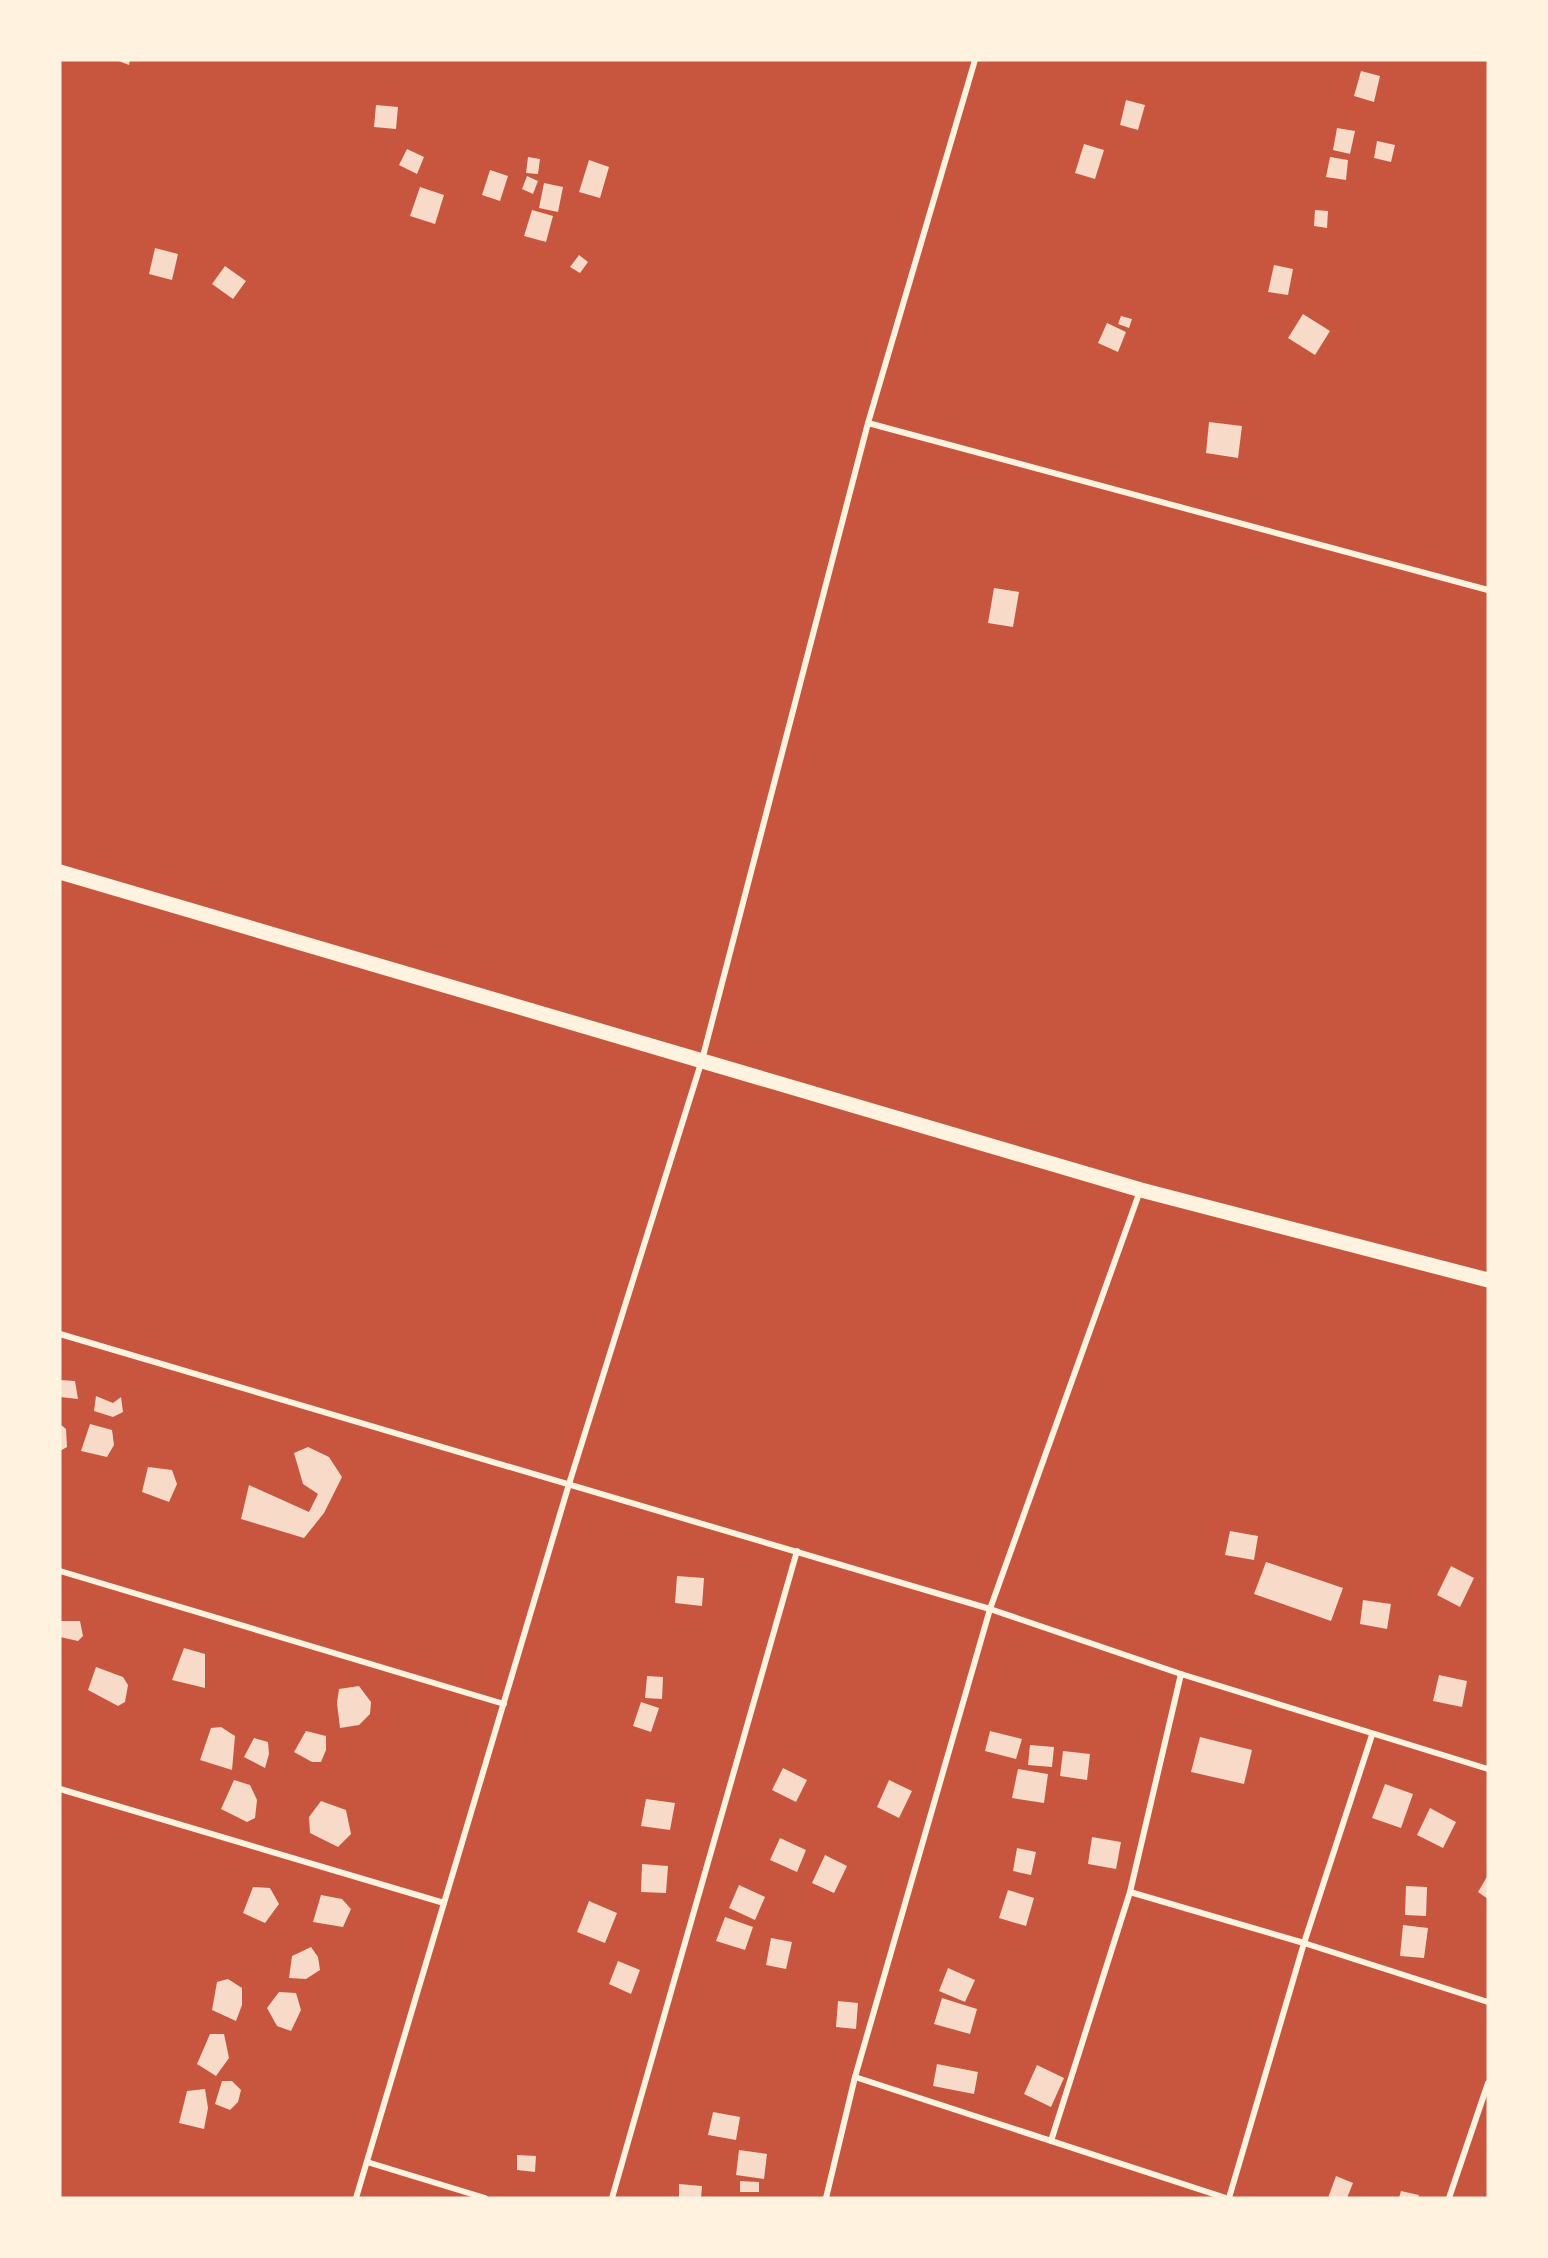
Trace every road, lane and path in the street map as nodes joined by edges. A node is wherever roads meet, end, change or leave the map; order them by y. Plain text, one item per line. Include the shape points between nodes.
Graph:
1 (975, 60) edge
2 (868, 423) junction
3 (1488, 590) edge
4 (60, 872) edge
5 (702, 1060) junction
6 (1141, 1190) junction
7 (1488, 1280) edge
8 (60, 1334) edge
9 (568, 1484) junction
10 (797, 1551) junction
11 (60, 1571) edge
12 (990, 1609) junction
13 (1181, 1674) junction
14 (504, 1704) junction
15 (1372, 1735) junction
16 (1488, 1769) edge
17 (60, 1789) edge
18 (1130, 1892) junction
19 (444, 1903) junction
20 (1304, 1943) junction
21 (1488, 2002) edge
22 (855, 2077) junction
23 (1488, 2083) edge
24 (1051, 2141) junction
25 (367, 2162) junction
26 (356, 2198) edge
27 (485, 2198) edge
28 (612, 2198) edge
29 (826, 2198) edge
30 (1227, 2198) edge
31 (1449, 2198) edge

1 - 2 street
2 - 3 street
2 - 5 street
4 - 5 main road
5 - 6 main road
5 - 9 street
6 - 7 main road
6 - 12 street
8 - 9 street
9 - 10 street
9 - 14 street
10 - 12 street
10 - 28 street
11 - 14 street
12 - 13 street
12 - 22 street
13 - 15 street
13 - 18 street
14 - 19 street
15 - 16 street
15 - 20 street
17 - 19 street
18 - 20 street
18 - 24 street
19 - 25 street
20 - 21 street
20 - 30 street
22 - 24 street
22 - 29 street
23 - 31 street
24 - 30 street
25 - 26 street
25 - 27 street

